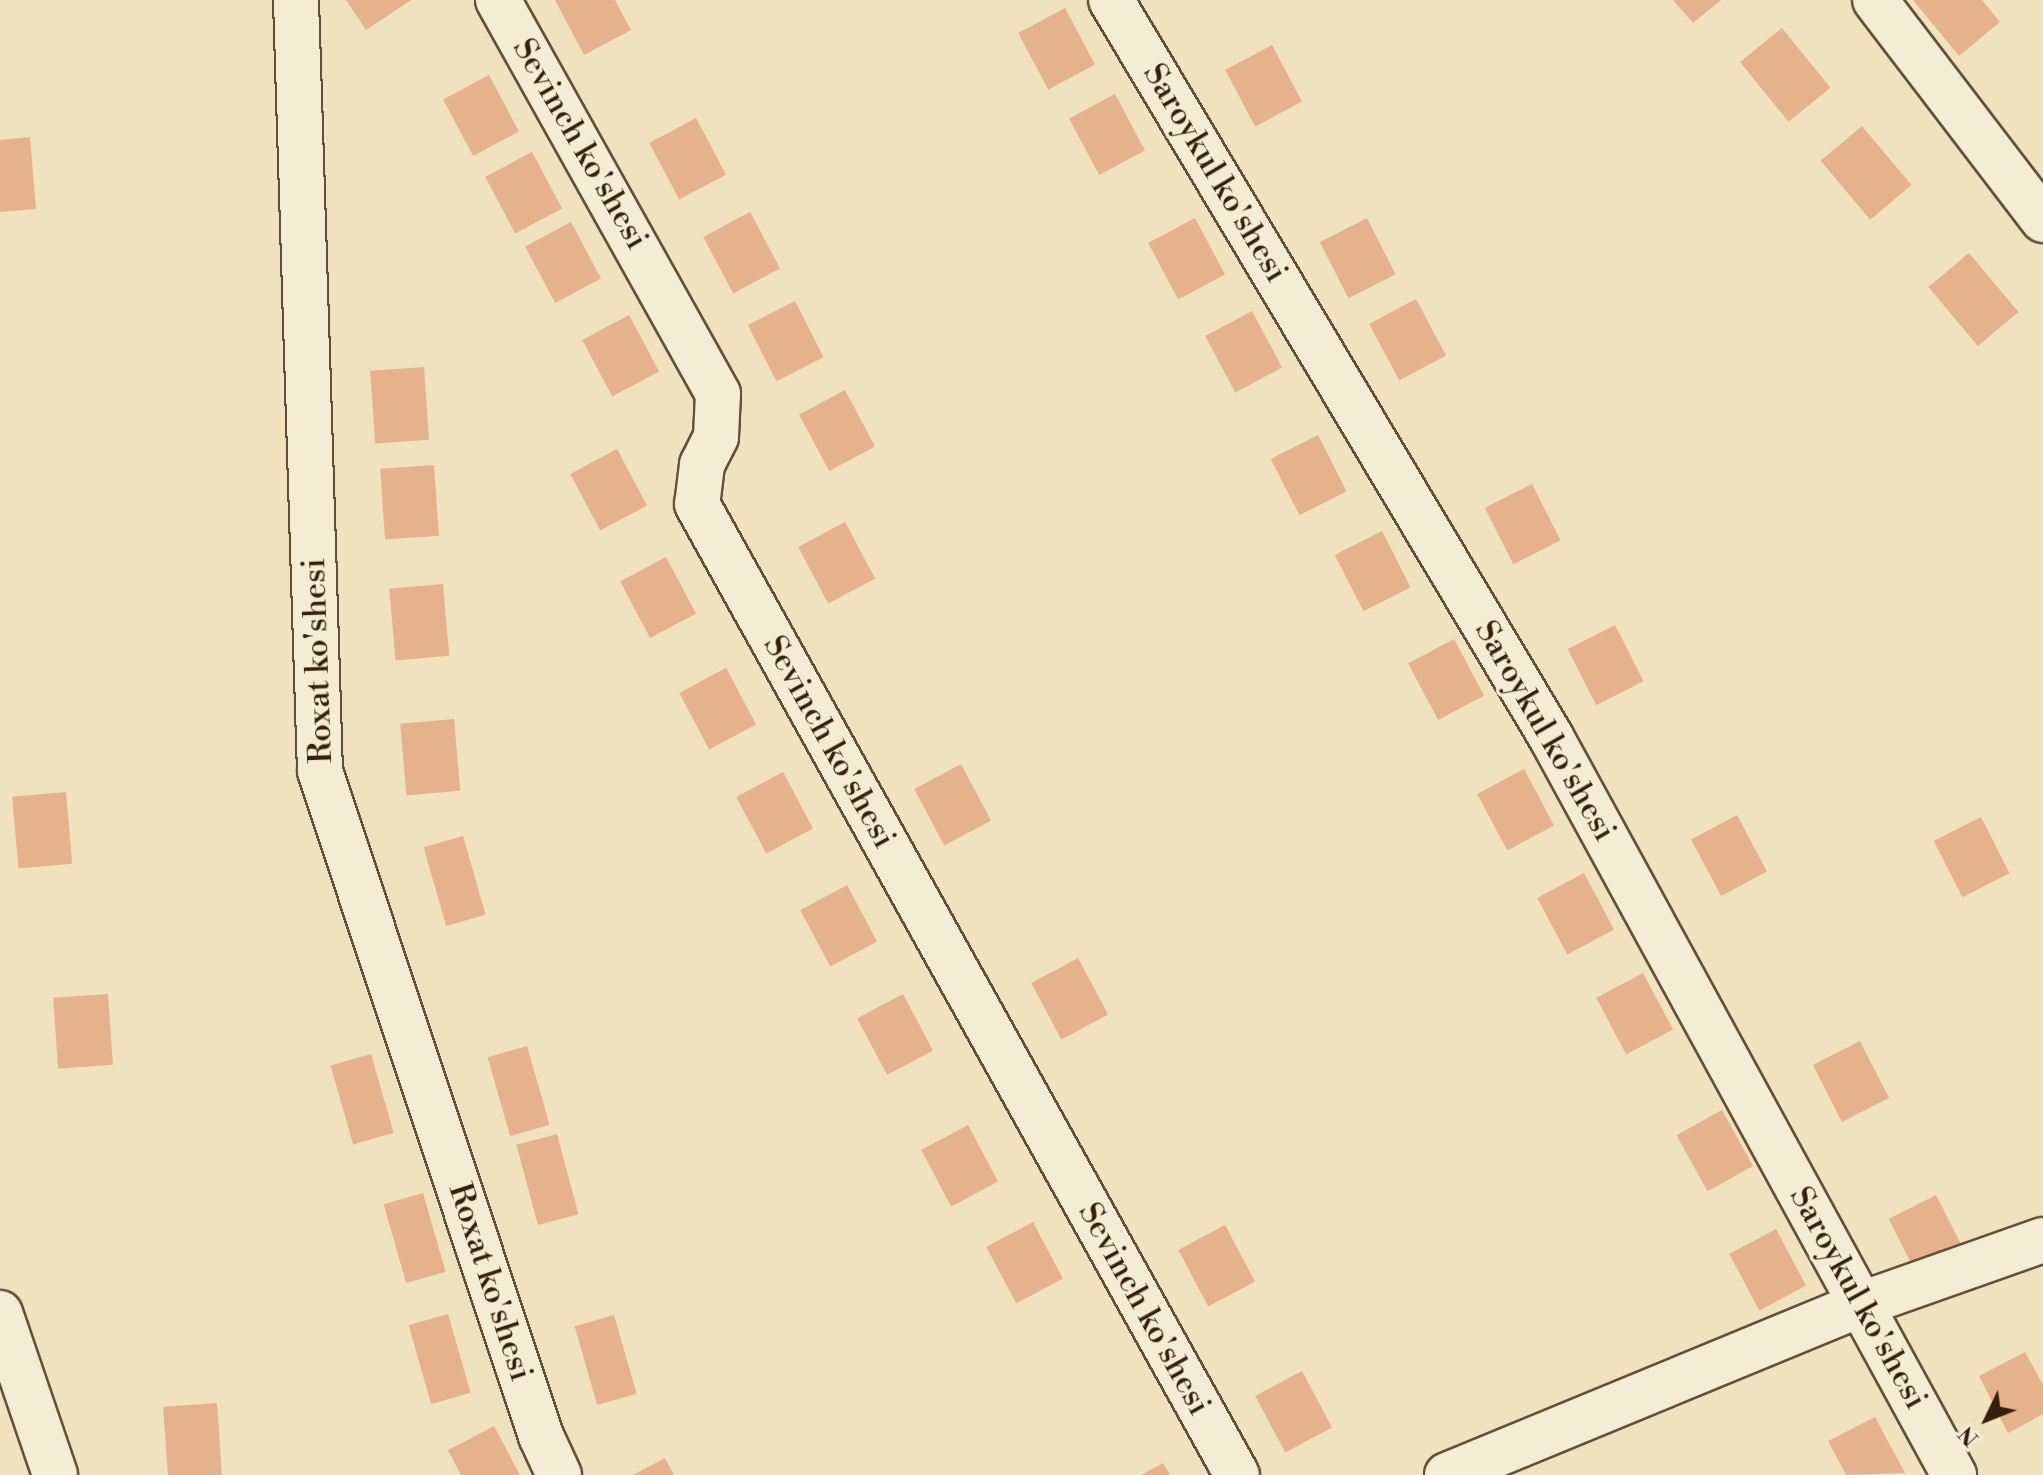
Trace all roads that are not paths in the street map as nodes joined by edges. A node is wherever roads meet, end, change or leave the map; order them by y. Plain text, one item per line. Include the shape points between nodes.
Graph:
1 (296, 0) edge
2 (498, 0) edge
3 (1111, 0) edge
4 (1875, 0) edge
5 (2043, 220) edge
6 (2043, 1240) edge
7 (1862, 1304) junction
8 (0, 1313) edge
9 (55, 1475) edge
10 (559, 1475) edge
11 (1237, 1475) edge
12 (1447, 1475) edge
13 (1954, 1475) edge

1 - 10 street, Roxat ko'shesi via 320,771 541,1436
2 - 11 street, Sevinch ko'shesi via 718,394 716,437 702,465 697,504
3 - 7 street, Saroykul ko'shesi via 1551,737
4 - 5 street
6 - 7 street
7 - 12 street
7 - 13 street, Saroykul ko'shesi
8 - 9 street

